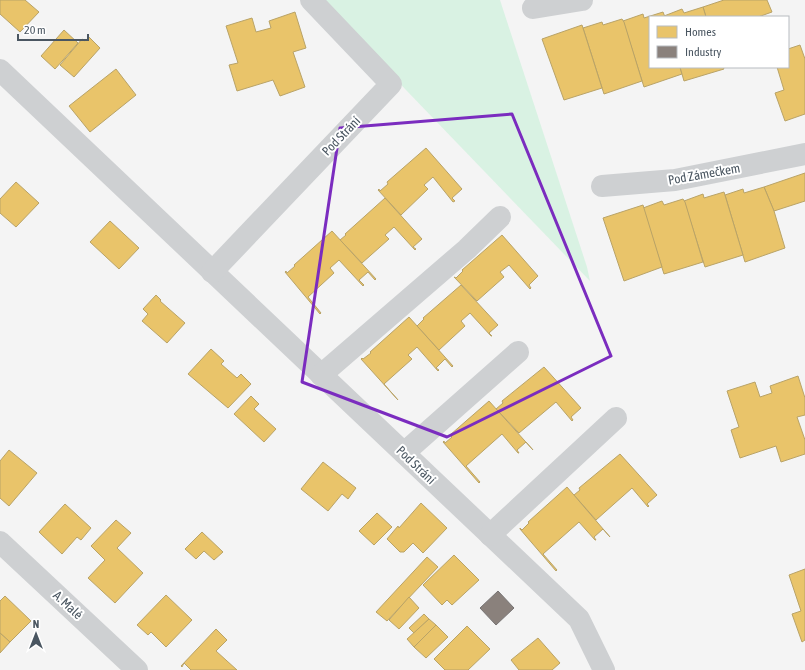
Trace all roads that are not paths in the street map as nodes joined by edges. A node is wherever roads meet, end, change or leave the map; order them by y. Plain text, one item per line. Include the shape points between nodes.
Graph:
1 (311, 0) edge
2 (582, 0) edge
3 (533, 8) dead end
4 (0, 70) edge
5 (805, 154) edge
6 (602, 186) dead end
7 (500, 217) dead end
8 (212, 272) junction
9 (518, 352) dead end
10 (321, 375) junction
11 (616, 418) dead end
12 (404, 453) junction
13 (490, 535) junction
14 (3, 551) edge
15 (126, 667) edge
16 (600, 668) edge

1 - 8 street, Pod Strání via 390,84
2 - 3 street
4 - 8 street, Pod Strání
5 - 6 street, Pod Zámečkem via 675,180
7 - 10 street via 467,249
8 - 10 street, Pod Strání
9 - 12 street
10 - 12 street, Pod Strání
11 - 13 street
12 - 13 street, Pod Strání
13 - 16 street, Pod Strání via 579,619
14 - 15 street, A. Malé

